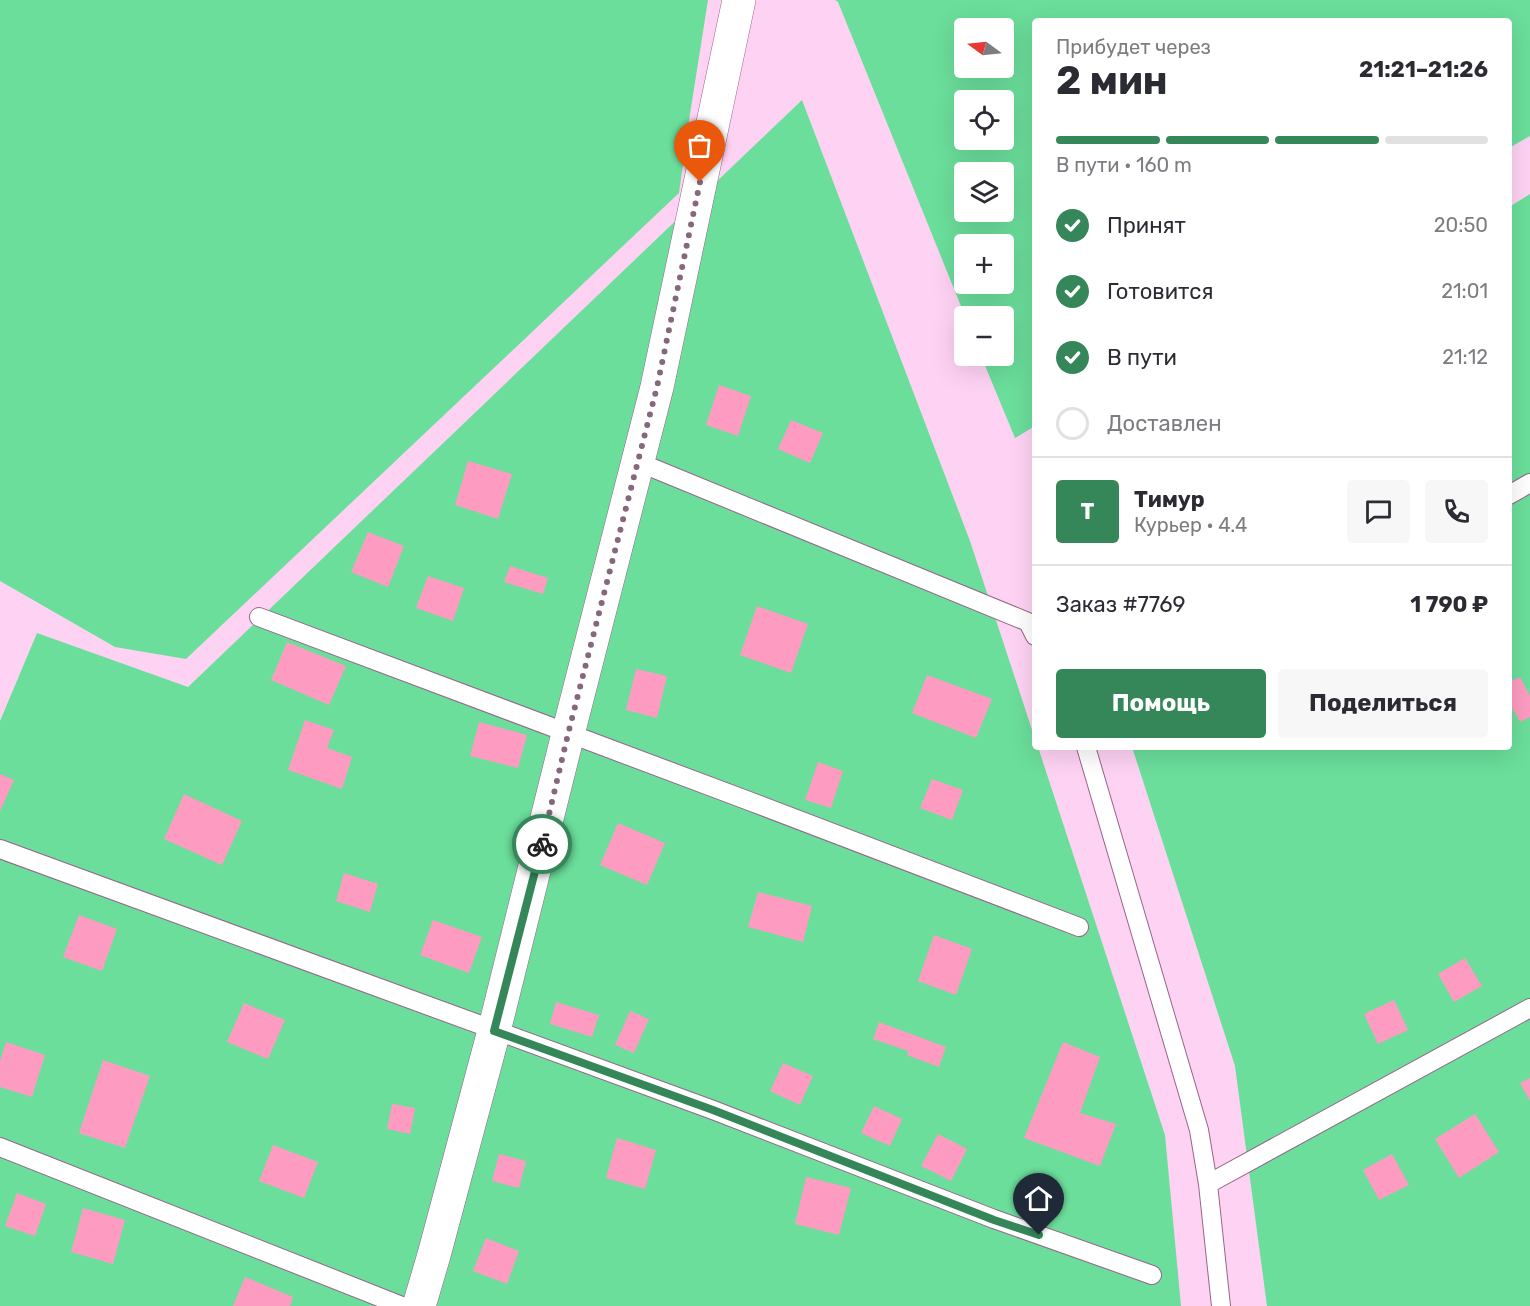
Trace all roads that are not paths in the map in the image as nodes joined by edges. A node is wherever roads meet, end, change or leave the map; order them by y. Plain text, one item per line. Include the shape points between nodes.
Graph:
1 (739, 0) edge
2 (638, 462) junction
3 (1530, 483) edge
4 (1512, 493) edge
5 (259, 617) dead end
6 (1032, 630) edge
7 (568, 734) junction
8 (1087, 750) edge
9 (0, 849) edge
10 (1079, 927) dead end
11 (1530, 1008) edge
12 (494, 1031) junction
13 (0, 1147) edge
14 (1208, 1184) junction
15 (1152, 1275) dead end
16 (402, 1306) edge
17 (419, 1306) edge
18 (1221, 1306) edge

1 - 2 street
2 - 6 lane via 1028,622
2 - 7 street
3 - 4 lane
5 - 7 lane
7 - 10 lane
7 - 12 street
8 - 14 lane via 1199,1130
9 - 12 lane
11 - 14 lane
12 - 15 lane via 713,1110 994,1220
12 - 17 street
13 - 16 lane
14 - 18 lane

